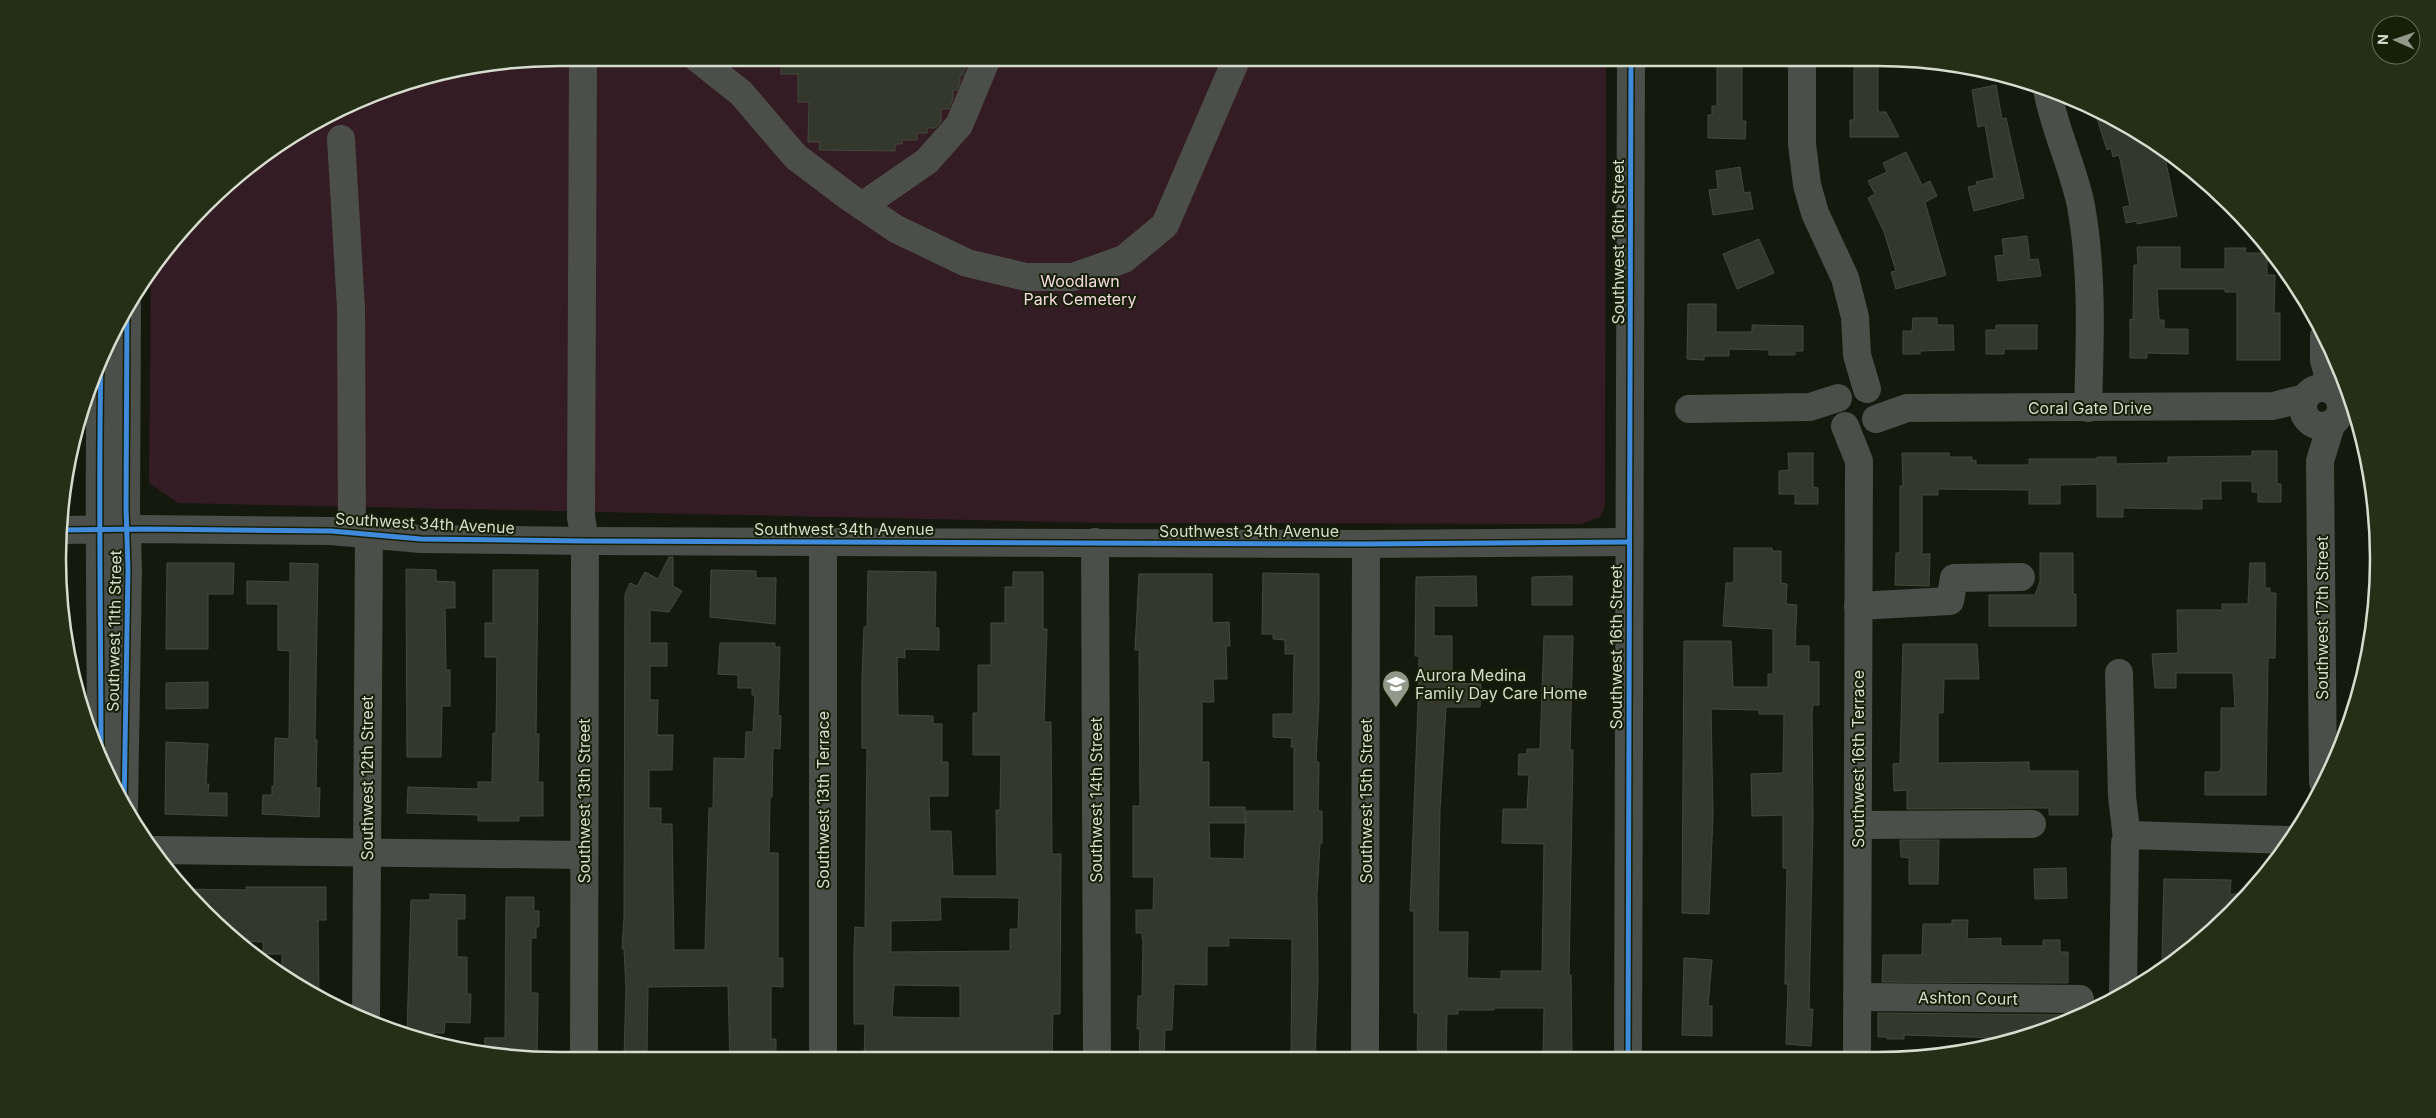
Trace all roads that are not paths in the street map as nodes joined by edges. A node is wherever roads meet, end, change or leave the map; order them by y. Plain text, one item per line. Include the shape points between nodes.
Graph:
1 (583, 66) edge
2 (707, 66) edge
3 (985, 66) edge
4 (1234, 66) edge
5 (1631, 66) edge
6 (1802, 66) edge
7 (2049, 97) edge
8 (341, 139) dead end
9 (862, 206) junction
10 (127, 322) edge
11 (2324, 353) edge
12 (101, 379) edge
13 (2327, 407) edge
14 (1857, 408) junction
15 (2088, 408) junction
16 (1689, 409) dead end
17 (127, 529) junction
18 (67, 530) edge
19 (100, 530) junction
20 (360, 532) junction
21 (823, 541) junction
22 (585, 542) junction
23 (1095, 542) junction
24 (1628, 542) junction
25 (1366, 544) junction
26 (2021, 576) dead end
27 (1858, 606) junction
28 (2119, 673) dead end
29 (101, 740) edge
30 (2331, 750) edge
31 (124, 790) edge
32 (2032, 824) dead end
33 (1858, 825) junction
34 (2127, 840) junction
35 (2282, 840) edge
36 (161, 850) edge
37 (366, 852) junction
38 (584, 855) junction
39 (2123, 986) edge
40 (1857, 997) junction
41 (2080, 999) dead end
42 (366, 1012) edge
43 (584, 1052) edge
44 (823, 1052) edge
45 (1096, 1052) edge
46 (1366, 1052) edge
47 (1628, 1052) edge
48 (1857, 1052) edge

1 - 22 street, Southwest 13th Street via 582,517
2 - 9 street via 741,93 796,157
3 - 9 street via 959,125 928,161
4 - 9 street via 1165,224 1124,258 1073,277 1026,277 967,263 896,229
5 - 24 street, Southwest 16th Street
6 - 14 street, Southwest 16th Terrace via 1802,144 1807,185 1815,213 1845,278 1855,317 1857,355 1852,365
7 - 15 street via 2076,187 2086,236 2090,292
8 - 20 street, Southwest 12th Street
10 - 17 street, Southwest 11th Street
11 - 13 street, Southwest 17th Street
12 - 19 street, Southwest 11th Street
13 - 15 street, Coral Gate Drive via 2282,411 2273,406
13 - 30 street, Southwest 17th Street via 2321,455
14 - 15 street, Coral Gate Drive
14 - 16 street, Coral Gate Drive
14 - 27 street, Southwest 16th Terrace via 1863,451 1859,461
17 - 19 street, Southwest 34th Avenue
17 - 20 street, Southwest 34th Avenue
17 - 31 street, Southwest 11th Street
18 - 19 street, Southwest 34th Avenue
19 - 29 street, Southwest 11th Street
20 - 22 street, Southwest 34th Avenue via 421,539
20 - 37 street, Southwest 12th Street
21 - 22 street, Southwest 34th Avenue
21 - 23 street, Southwest 34th Avenue
21 - 44 street, Southwest 13th Terrace
22 - 38 street, Southwest 13th Street
23 - 25 street, Southwest 34th Avenue
23 - 45 street, Southwest 14th Street
24 - 25 street, Southwest 34th Avenue
24 - 47 street, Southwest 16th Street
25 - 46 street, Southwest 15th Street
26 - 27 street via 1954,578 1950,600
27 - 33 street, Southwest 16th Terrace
28 - 34 street via 2122,796
32 - 33 street
33 - 40 street, Southwest 16th Terrace
34 - 35 street via 2130,835
34 - 39 street
36 - 37 street
37 - 38 street
37 - 42 street, Southwest 12th Street
38 - 43 street, Southwest 13th Street
40 - 41 street, Ashton Court
40 - 48 street, Southwest 16th Terrace

